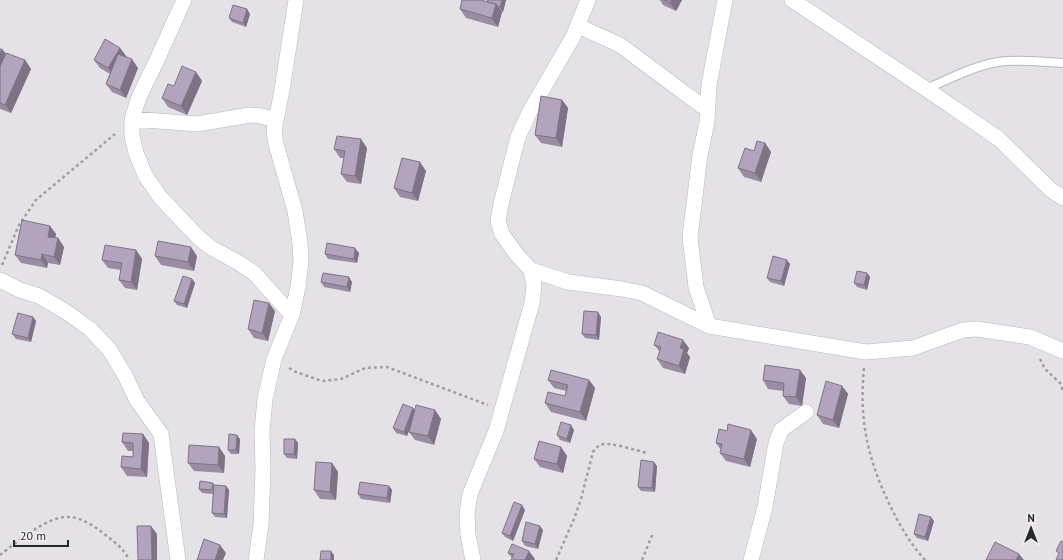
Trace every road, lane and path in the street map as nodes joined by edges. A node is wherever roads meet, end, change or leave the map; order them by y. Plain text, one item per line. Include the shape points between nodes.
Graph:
1 (184, 0) edge
2 (296, 0) edge
3 (588, 0) edge
4 (725, 0) edge
5 (792, 0) edge
6 (578, 26) junction
7 (1063, 63) edge
8 (926, 89) junction
9 (702, 106) dead end
10 (132, 119) junction
11 (275, 120) junction
12 (1063, 198) edge
13 (531, 270) junction
14 (0, 272) edge
15 (0, 280) edge
16 (292, 315) junction
17 (709, 326) junction
18 (1030, 337) junction
19 (1063, 351) edge
20 (866, 352) junction
21 (274, 359) junction
22 (1063, 391) edge
23 (501, 411) junction
24 (806, 412) dead end
25 (648, 453) dead end
26 (653, 533) dead end
27 (0, 555) edge
28 (129, 560) edge
29 (178, 560) edge
30 (256, 560) edge
31 (473, 560) edge
32 (556, 560) edge
33 (642, 560) edge
34 (750, 560) edge
35 (925, 560) edge

1 - 10 street via 139,97
2 - 11 street
3 - 6 street
4 - 17 street via 709,85 707,122 700,155 690,237 696,287
5 - 8 street
6 - 9 street via 620,45
6 - 13 street via 518,137 501,204 498,221 502,234
7 - 8 lane via 1021,60 998,62 954,76
8 - 12 street via 999,139 1051,190
10 - 11 street via 197,124 250,115
10 - 14 path via 36,200 18,225
10 - 16 street via 136,153 145,175 160,197 210,247 254,273
11 - 16 street via 276,144 295,211 300,243 298,287
13 - 17 street via 568,282 642,293
13 - 23 street via 534,286 532,303
15 - 29 street via 39,296 68,313 90,329 109,349 136,399 161,434
16 - 21 street
17 - 20 street
18 - 19 street
18 - 20 street via 977,329 964,330 913,348
18 - 22 path via 1045,368 1060,383
20 - 35 path via 862,406 868,451 900,527
21 - 23 path via 296,372 322,381 341,379 365,368 387,367
21 - 30 street via 265,399 262,431 262,525
23 - 31 street via 496,431 470,494 467,513
24 - 34 street via 781,430 776,443 765,507
25 - 32 path via 612,445 601,445 596,448 574,519
26 - 33 path
27 - 28 path via 56,518 70,517 82,520 101,531 118,545

